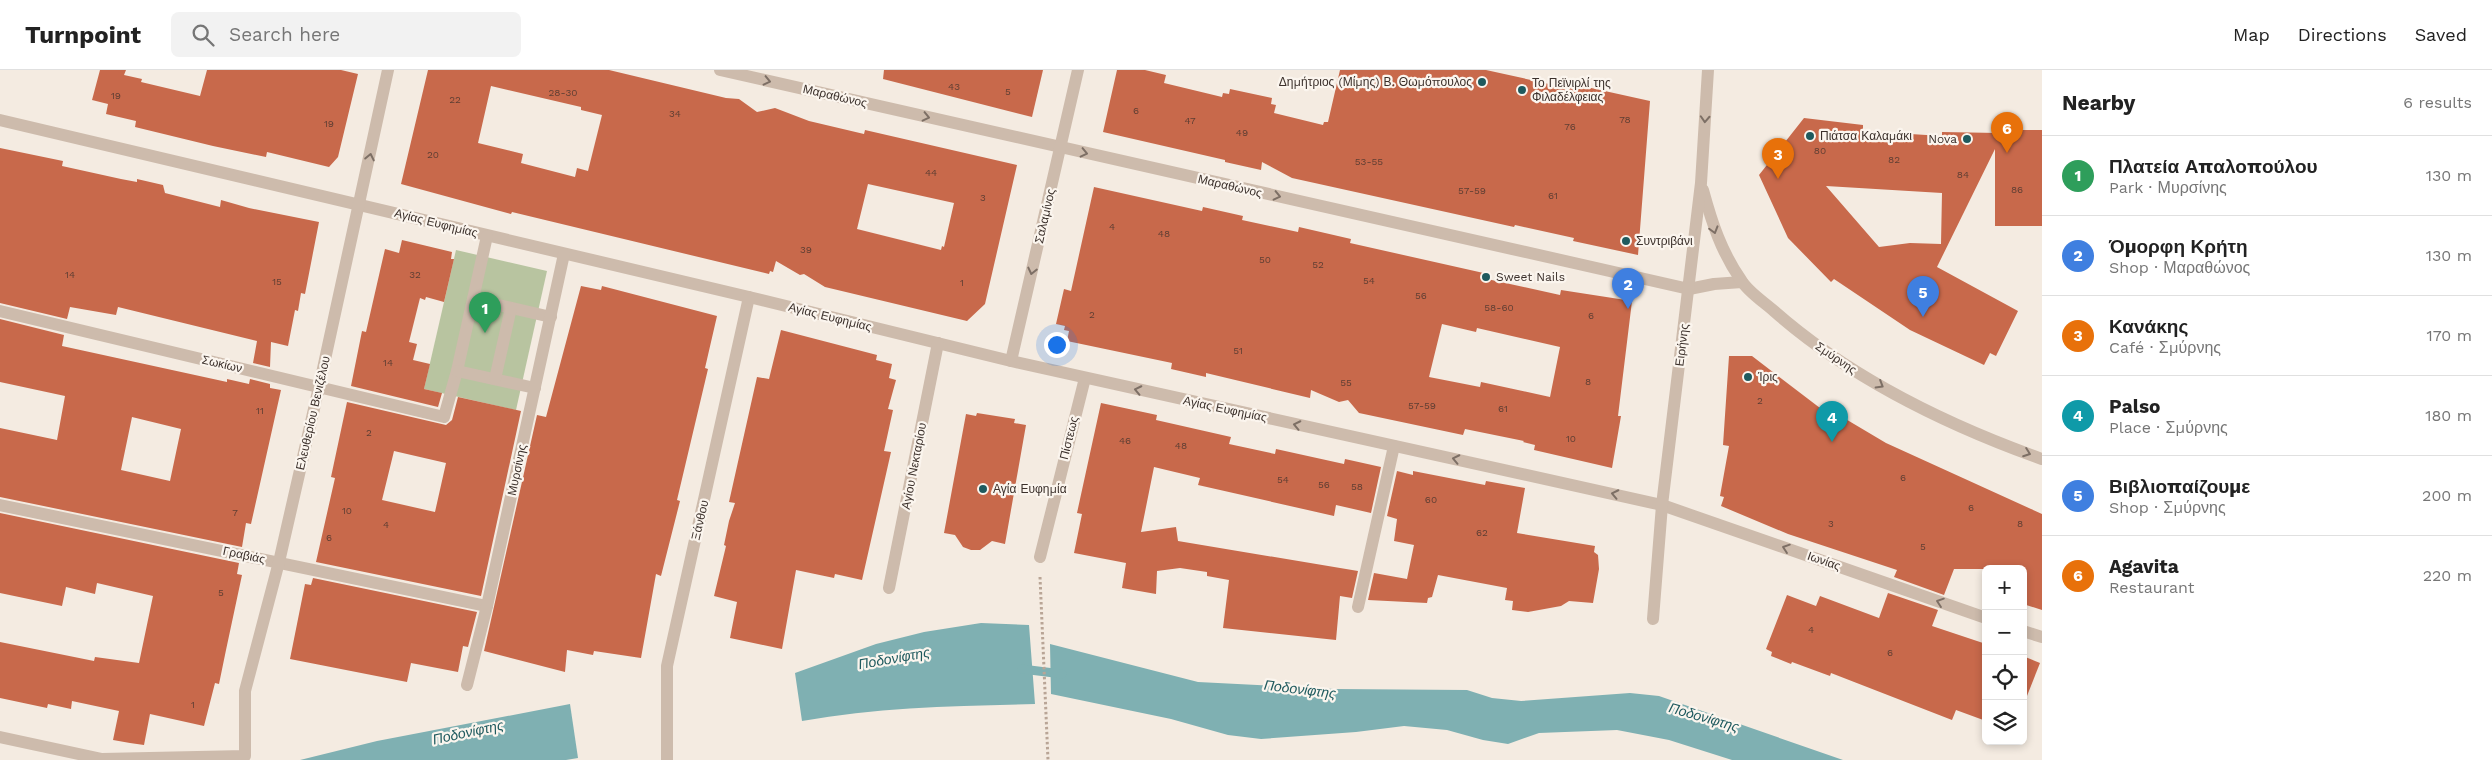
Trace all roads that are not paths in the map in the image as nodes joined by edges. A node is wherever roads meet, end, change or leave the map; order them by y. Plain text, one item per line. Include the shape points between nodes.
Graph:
1 (388, 70) edge
2 (720, 70) edge
3 (1078, 70) edge
4 (1708, 70) edge
5 (0, 120) edge
6 (1061, 148) junction
7 (1701, 183) junction
8 (360, 205) junction
9 (487, 236) junction
10 (564, 254) junction
11 (1742, 282) junction
12 (1689, 289) junction
13 (749, 297) junction
14 (473, 300) junction
15 (511, 308) junction
16 (0, 311) edge
17 (550, 318) junction
18 (938, 343) junction
19 (1011, 361) junction
20 (457, 371) junction
21 (1085, 378) junction
22 (495, 379) junction
23 (319, 387) junction
24 (535, 388) junction
25 (1394, 446) junction
26 (2042, 458) edge
27 (0, 505) edge
28 (1662, 505) junction
29 (1040, 556) road end
30 (279, 562) junction
31 (889, 588) dead end
32 (487, 606) junction
33 (1358, 607) dead end
34 (1982, 617) edge
35 (1652, 619) dead end
36 (2027, 632) edge
37 (2042, 638) edge
38 (467, 684) dead end
39 (0, 737) edge
40 (667, 760) edge

8 -> 1 street, Ελευθερίου Βενιζέλου
2 -> 6 street, Μαραθώνος
3 - 6 street, Σαλαμίνος
4 -> 7 street, Ειρήνης
5 - 8 street, Αγίας Ευφημίας
6 -> 12 street, Μαραθώνος
6 -> 19 street, Σαλαμίνος
7 -> 11 street, Σμύρνης via 1716,237
7 - 12 street, Ειρήνης
8 - 9 street, Αγίας Ευφημίας
8 - 23 street, Ελευθερίου Βενιζέλου
9 - 10 street, Αγίας Ευφημίας
9 - 14 street
10 - 13 street, Αγίας Ευφημίας
10 - 17 street, Μυρσίνης
11 - 12 street, Μαραθώνος
11 -> 26 street, Σμύρνης via 1833,357 1892,393 2008,447
12 - 28 street, Ειρήνης
13 - 18 street, Αγίας Ευφημίας
13 - 40 street, Ξάνθου via 667,666
14 - 15 street
14 - 20 street
15 - 17 street
15 - 22 street
16 - 23 street, Σωκίων
17 - 24 street, Μυρσίνης
18 - 19 street, Αγίας Ευφημίας
18 - 31 street, Αγίου Νεκταρίου
19 - 21 street, Αγίας Ευφημίας
20 - 22 street
20 - 23 street, Σωκίων via 444,417
25 -> 21 street, Αγίας Ευφημίας
21 - 29 street, Πίστεως
22 - 24 street
23 - 30 street, Ελευθερίου Βενιζέλου
24 - 32 street, Μυρσίνης
28 -> 25 street, Αγίας Ευφημίας
25 - 33 street
27 - 30 street, Γραβιάς
34 -> 28 street, Ιωνίας
28 - 35 street, Ειρήνης
30 - 32 street, Γραβιάς
30 - 39 street, Ελευθερίου Βενιζέλου via 246,691 244,756 102,760
32 - 38 street, Μυρσίνης
36 - 37 street

